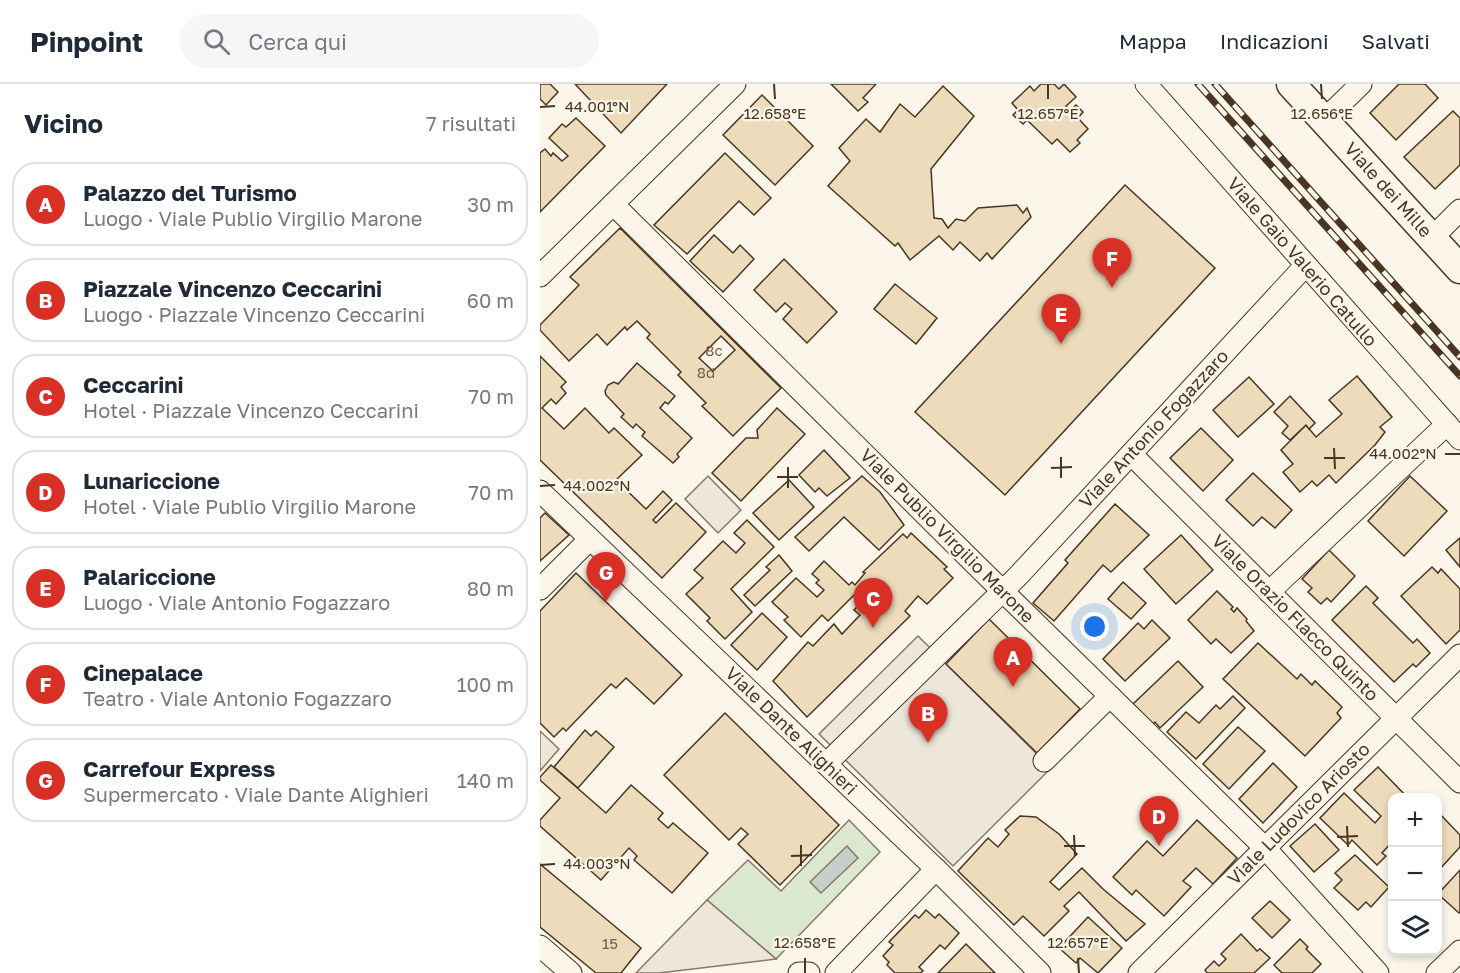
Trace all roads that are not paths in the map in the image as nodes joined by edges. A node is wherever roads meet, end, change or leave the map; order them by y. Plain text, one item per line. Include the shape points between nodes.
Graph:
1 (735, 84) edge
2 (1146, 84) edge
3 (1291, 84) edge
4 (1361, 84) edge
5 (1324, 120) junction
6 (614, 204) junction
7 (1460, 210) edge
8 (1432, 238) junction
9 (1305, 266) junction
10 (1460, 269) edge
11 (540, 276) edge
12 (1453, 432) edge
13 (1131, 454) junction
14 (540, 491) edge
15 (590, 539) junction
16 (540, 589) edge
17 (1002, 592) junction
18 (1269, 592) junction
19 (1460, 655) edge
20 (1110, 696) junction
21 (1396, 718) junction
22 (1044, 761) dead end
23 (826, 765) junction
24 (1460, 782) edge
25 (1265, 848) junction
26 (936, 869) junction
27 (540, 946) edge
28 (1460, 951) edge
29 (572, 973) edge
30 (799, 973) edge
31 (809, 973) edge
32 (836, 973) edge
33 (1040, 973) edge
34 (1139, 973) edge
35 (1378, 973) edge
36 (1437, 973) edge

1 - 6 street
2 - 9 street, Viale Gaio Valerio Catullo
3 - 5 street, Viale dei Mille
4 - 5 street
5 - 8 street, Viale dei Mille
6 - 11 street
6 - 17 street, Viale Publio Virgilio Marone
7 - 8 street
8 - 10 street, Viale dei Mille
9 - 12 street, Viale Gaio Valerio Catullo
9 - 13 street, Viale Antonio Fogazzaro
12 - 18 street
13 - 17 street, Viale Antonio Fogazzaro
13 - 18 street, Viale Orazio Flacco Quinto
14 - 15 street, Viale Dante Alighieri
15 - 16 street
15 - 23 street, Viale Dante Alighieri
17 - 20 street, Viale Publio Virgilio Marone
17 - 23 street, Viale Antonio Fogazzaro
18 - 21 street, Viale Orazio Flacco Quinto
19 - 21 street, Viale Ludovico Ariosto
20 - 22 street
20 - 25 street, Viale Publio Virgilio Marone
21 - 24 street, Viale Orazio Flacco Quinto
21 - 25 street, Viale Ludovico Ariosto
23 - 26 street, Viale Dante Alighieri
25 - 34 street, Viale Ludovico Ariosto
25 - 35 street, Viale Publio Virgilio Marone
26 - 32 street
26 - 33 street, Viale Dante Alighieri
27 - 29 street
28 - 36 street
30 - 31 street

